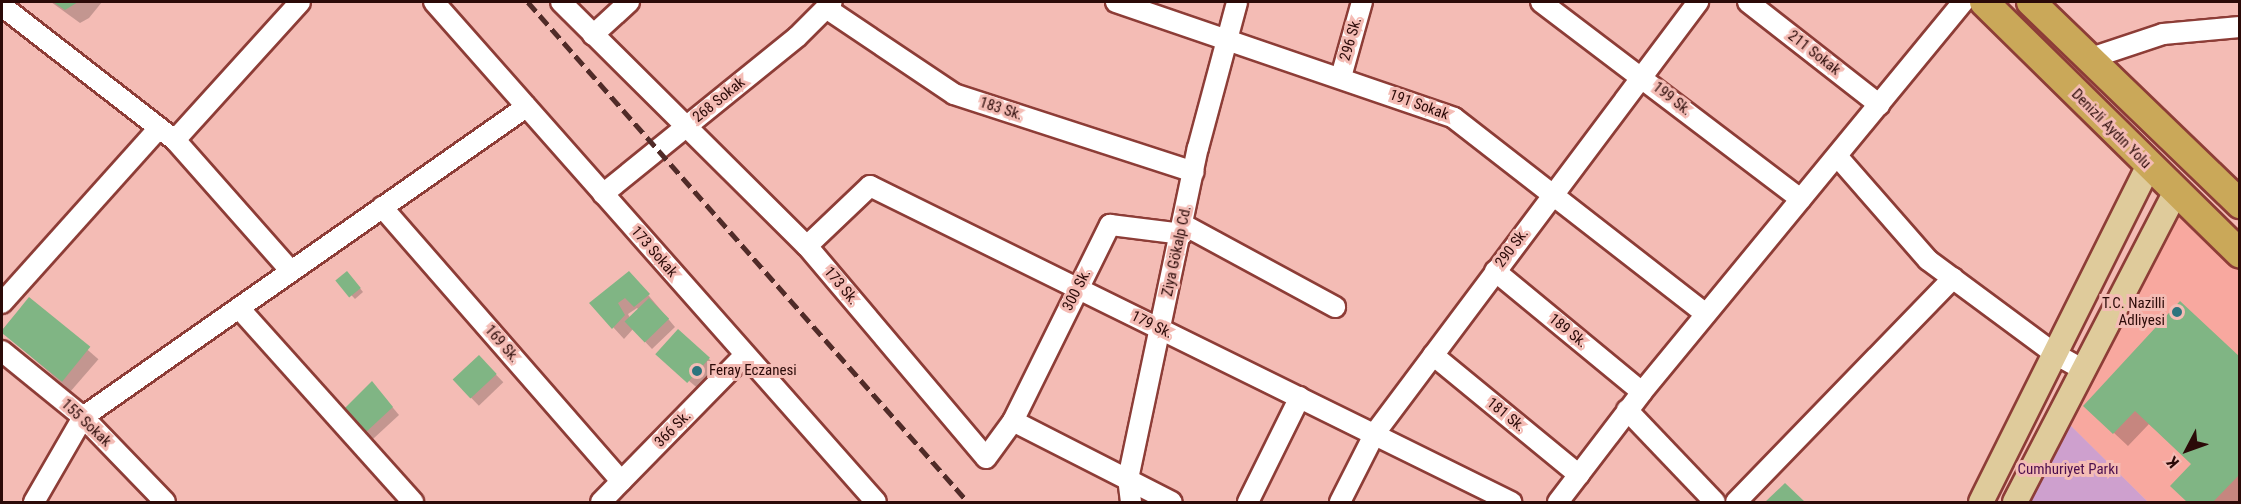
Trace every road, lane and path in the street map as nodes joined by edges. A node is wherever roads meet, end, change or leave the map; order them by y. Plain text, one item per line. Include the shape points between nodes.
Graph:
1 (300, 2) edge
2 (434, 2) edge
3 (561, 2) edge
4 (629, 2) edge
5 (1116, 2) edge
6 (1237, 2) edge
7 (1362, 2) edge
8 (1541, 2) edge
9 (1698, 2) edge
10 (1748, 2) edge
11 (1963, 2) edge
12 (1984, 2) edge
13 (2031, 2) edge
14 (829, 5) edge
15 (2, 6) edge
16 (2240, 27) edge
17 (593, 35) junction
18 (1227, 41) junction
19 (2091, 58) junction
20 (1642, 76) junction
21 (1341, 77) junction
22 (1880, 105) junction
23 (526, 107) junction
24 (688, 126) junction
25 (159, 128) junction
26 (175, 140) junction
27 (1836, 156) junction
28 (2148, 167) junction
29 (1194, 172) junction
30 (1553, 193) junction
31 (2175, 193) junction
32 (603, 194) junction
33 (1801, 199) junction
34 (2240, 204) edge
35 (382, 207) junction
36 (1183, 229) junction
37 (807, 246) junction
38 (2240, 254) edge
39 (291, 271) junction
40 (1495, 271) junction
41 (1953, 278) junction
42 (1077, 288) junction
43 (2, 303) edge
44 (1335, 307) dead end
45 (239, 308) junction
46 (1706, 314) junction
47 (1160, 329) junction
48 (2, 351) edge
49 (2055, 354) junction
50 (745, 355) junction
51 (1433, 355) junction
52 (2084, 369) junction
53 (1642, 392) junction
54 (1299, 397) junction
55 (1628, 410) junction
56 (83, 417) junction
57 (1013, 421) junction
58 (1375, 433) junction
59 (1579, 475) junction
60 (1128, 479) junction
61 (621, 482) junction
62 (34, 502) edge
63 (165, 502) edge
64 (414, 502) edge
65 (600, 502) edge
66 (876, 502) edge
67 (1131, 502) edge
68 (1172, 502) edge
69 (1248, 502) edge
70 (1340, 502) edge
71 (1511, 502) edge
72 (1558, 502) edge
73 (1715, 502) edge
74 (1736, 502) edge
75 (1981, 502) edge
76 (2015, 502) edge

1 - 26 street
2 - 23 street, 173 Sokak
3 - 17 street, 173 Sk.
4 - 17 street
5 - 18 street, 191 Sokak
6 - 18 street, Ziya Gökalp Cd.
7 - 21 street, 296 Sk.
8 - 20 street, 199 Sk.
9 - 20 street, 290 Sk.
10 - 22 street, 211 Sokak
11 - 22 street
12 - 28 highway, Denizli Aydın Yolu
13 - 19 highway
14 - 24 street, 268 Sokak via 797,37
14 - 29 street, 183 Sk. via 954,93
15 - 25 street
16 - 19 street via 2163,34
17 - 24 street, 173 Sk.
18 - 21 street, 191 Sokak
18 - 29 street, Ziya Gökalp Cd.
19 - 34 highway
20 - 30 street, 290 Sk.
20 - 33 street, 199 Sk.
21 - 30 street, 191 Sokak via 1454,118
22 - 27 street
23 - 32 street, 173 Sokak
23 - 35 street
24 - 32 street, 268 Sokak
24 - 37 street, 173 Sk.
25 - 26 street
25 - 43 street
26 - 39 street
27 - 33 street
27 - 41 street via 1928,260
28 - 31 highway, Denizli Aydın Yolu
28 - 49 main road
29 - 36 street, Ziya Gökalp Cd.
30 - 40 street, 290 Sk.
30 - 46 street, 191 Sokak
31 - 38 highway, Denizli Aydın Yolu
31 - 52 main road
32 - 50 street, 173 Sokak
33 - 46 street
35 - 39 street
35 - 61 street, 169 Sk.
36 - 42 street, 300 Sk. via 1110,225
36 - 44 street, 300 Sk.
36 - 47 street, Ziya Gökalp Cd.
37 - 42 street, 179 Sk. via 870,186
37 - 57 street, 173 Sk. via 986,458
39 - 45 street
40 - 51 street, 290 Sk.
40 - 53 street, 189 Sk.
41 - 49 street
41 - 74 street
42 - 47 street, 179 Sk.
42 - 57 street, 300 Sk.
45 - 56 street
45 - 64 street
46 - 53 street
47 - 54 street, 179 Sk.
47 - 60 street, Ziya Gökalp Cd.
48 - 56 street, 155 Sokak
49 - 52 street
49 - 75 main road
50 - 61 street, 366 Sk.
50 - 66 street, 173 Sokak
51 - 58 street, 290 Sk.
51 - 59 street, 181 Sk.
52 - 76 main road
53 - 55 street
54 - 58 street, 179 Sk.
54 - 69 street
55 - 59 street
55 - 73 street
56 - 62 street
56 - 63 street, 155 Sokak
57 - 60 street
58 - 70 street, 290 Sk.
58 - 71 street, 179 Sk.
59 - 72 street
60 - 67 street, Ziya Gökalp Cd.
60 - 68 street
61 - 65 street, 366 Sk.

